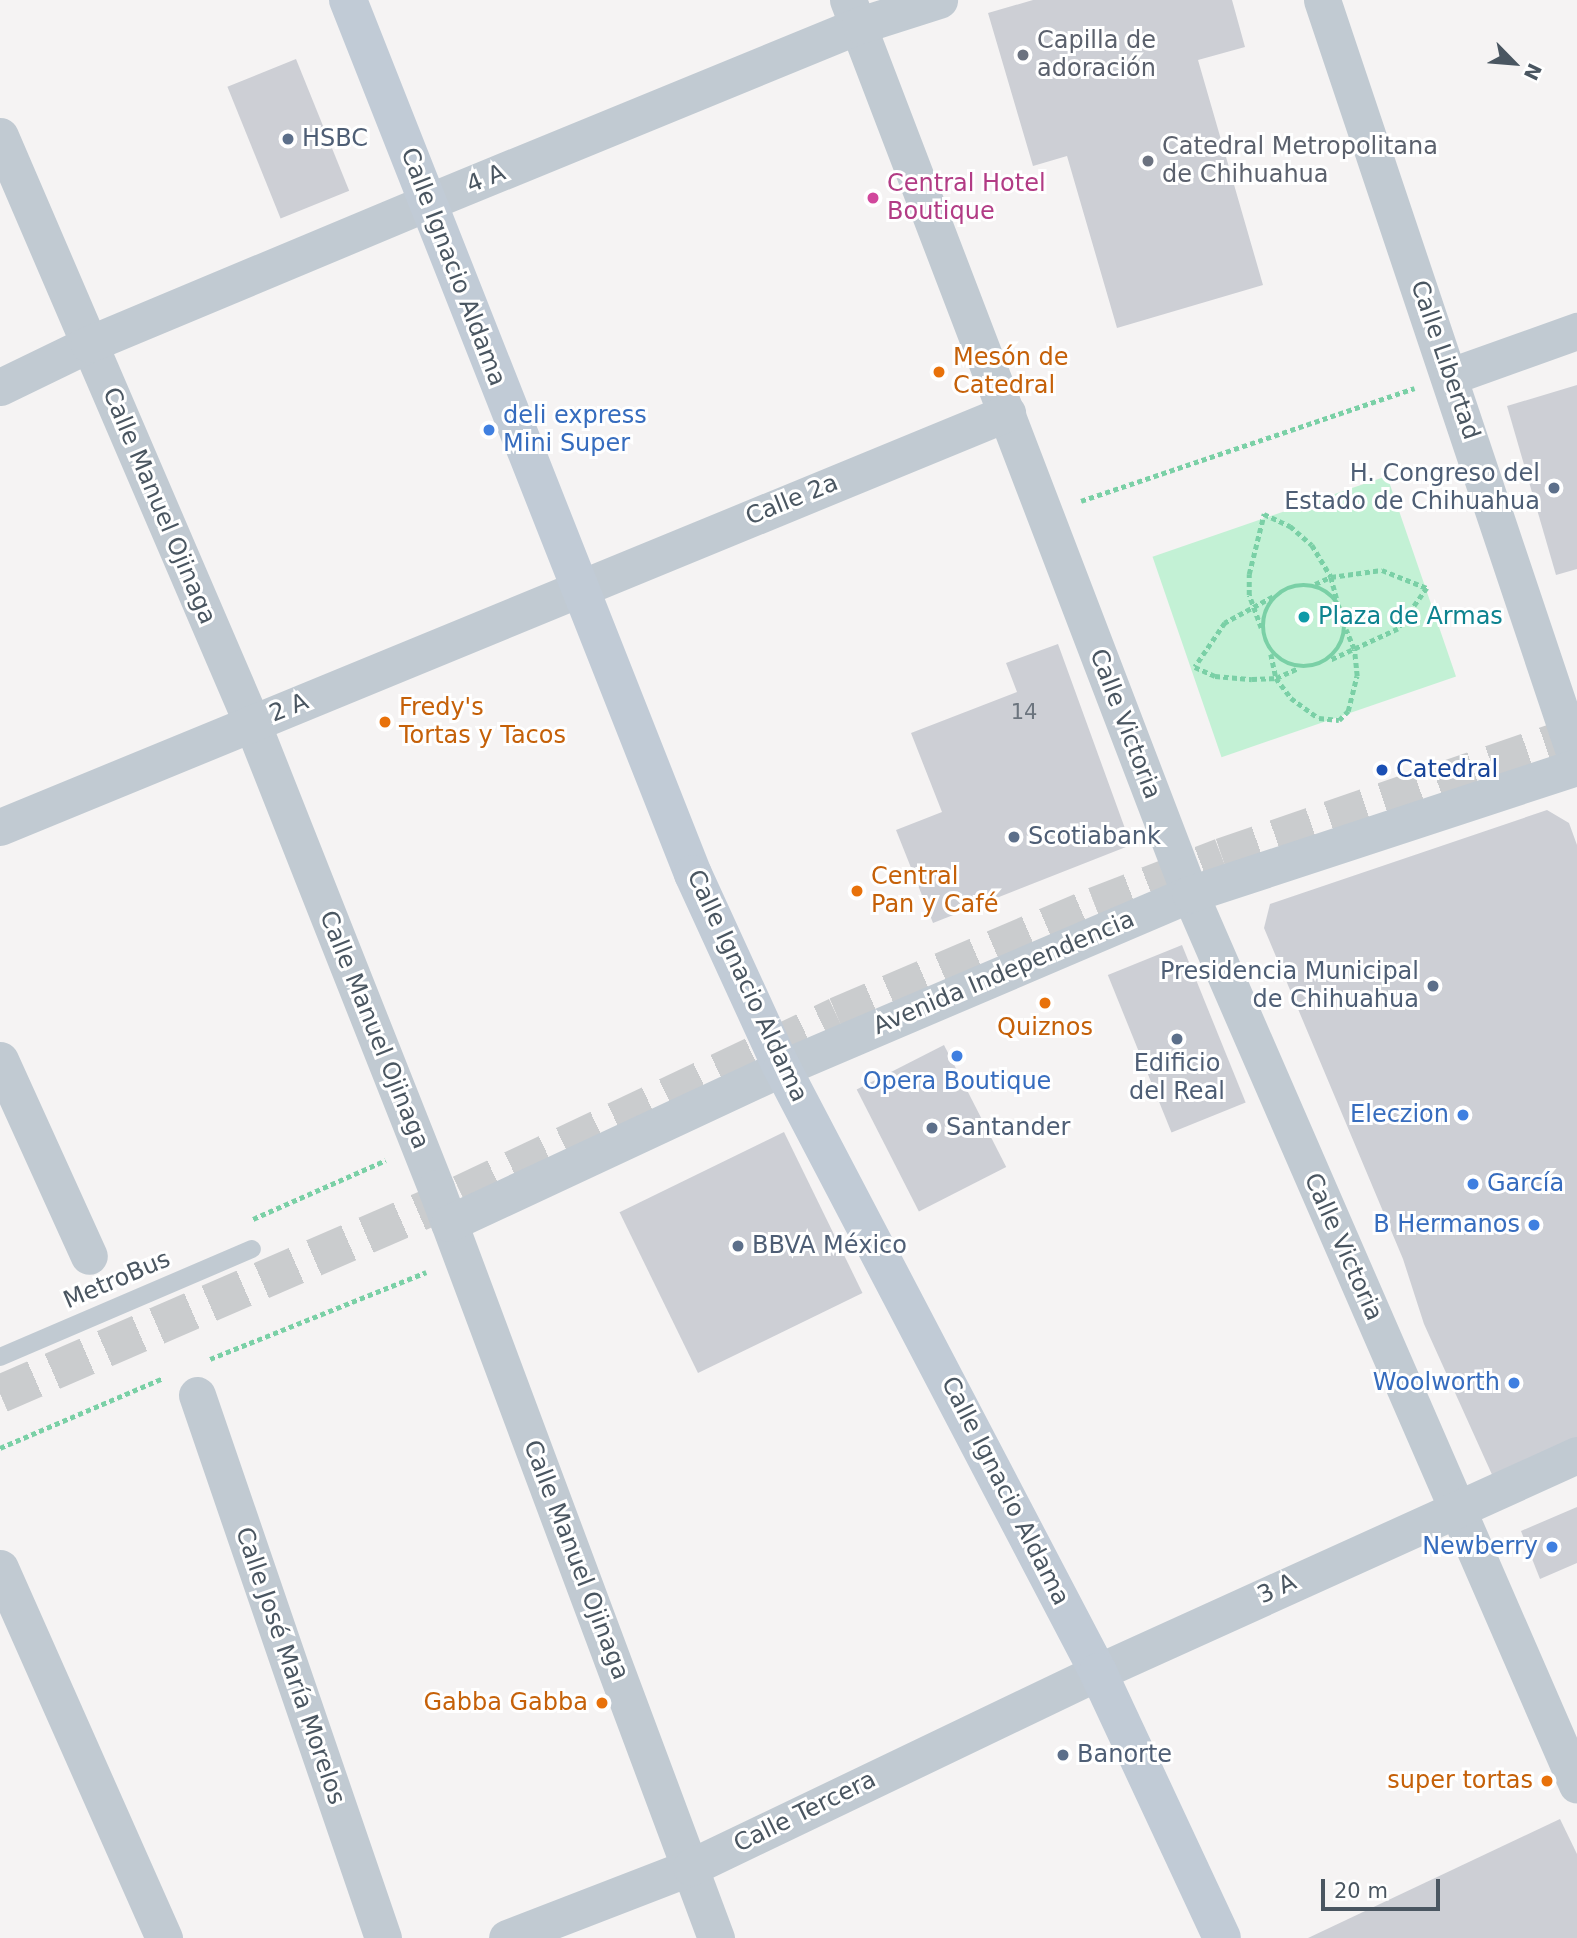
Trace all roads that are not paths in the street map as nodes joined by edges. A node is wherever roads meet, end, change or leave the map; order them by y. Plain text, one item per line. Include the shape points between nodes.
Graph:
1 (348, 0) edge
2 (939, 0) edge
3 (1322, 0) edge
4 (854, 13) edge
5 (0, 136) edge
6 (428, 202) junction
7 (1577, 331) edge
8 (89, 344) junction
9 (1451, 376) junction
10 (0, 387) edge
11 (1007, 413) junction
12 (578, 589) junction
13 (253, 723) junction
14 (1577, 761) edge
15 (1577, 767) edge
16 (0, 827) edge
17 (1190, 894) junction
18 (0, 1060) edge
19 (782, 1068) junction
20 (449, 1223) junction
21 (252, 1249) dead end
22 (89, 1256) dead end
23 (0, 1357) edge
24 (191, 1377) road end
25 (1577, 1455) edge
26 (1457, 1507) junction
27 (0, 1568) edge
28 (1098, 1672) junction
29 (1577, 1785) edge
30 (691, 1867) junction
31 (164, 1938) edge
32 (383, 1938) edge
33 (507, 1938) edge
34 (716, 1938) edge
35 (1222, 1938) edge

1 - 6 main road, Calle Ignacio Aldama
2 - 4 street, 4 A
3 - 9 street, Calle Libertad
4 - 6 street, 4 A
4 - 11 street, Calle Victoria
5 - 8 street, Calle Manuel Ojinaga
6 - 8 street, 4 A
6 - 12 main road, Calle Ignacio Aldama via 573,540
7 - 9 street
8 - 10 street, 4 A
8 - 13 street, Calle Manuel Ojinaga
9 - 14 street, Calle Libertad
11 - 12 street, Calle 2a via 858,466
11 - 17 street, Calle Victoria
12 - 13 street, 2 A
12 - 19 main road, Calle Ignacio Aldama via 693,874
13 - 16 street, 2 A
13 - 20 street, Calle Manuel Ojinaga
15 - 17 street, Avenida Independencia
17 - 19 street, Avenida Independencia
17 - 26 street, Calle Victoria
18 - 22 street
19 - 20 street, Avenida Independencia
19 - 28 main road, Calle Ignacio Aldama
20 - 30 street, Calle Manuel Ojinaga
21 - 23 lane, MetroBus
24 - 32 street, Calle José María Morelos
25 - 26 street
26 - 28 street, 3 A
26 - 29 street, Calle Victoria
27 - 31 street
28 - 30 street, Calle Tercera
28 - 35 main road, Calle Ignacio Aldama
30 - 33 street, Calle Tercera
30 - 34 street, Calle Manuel Ojinaga

